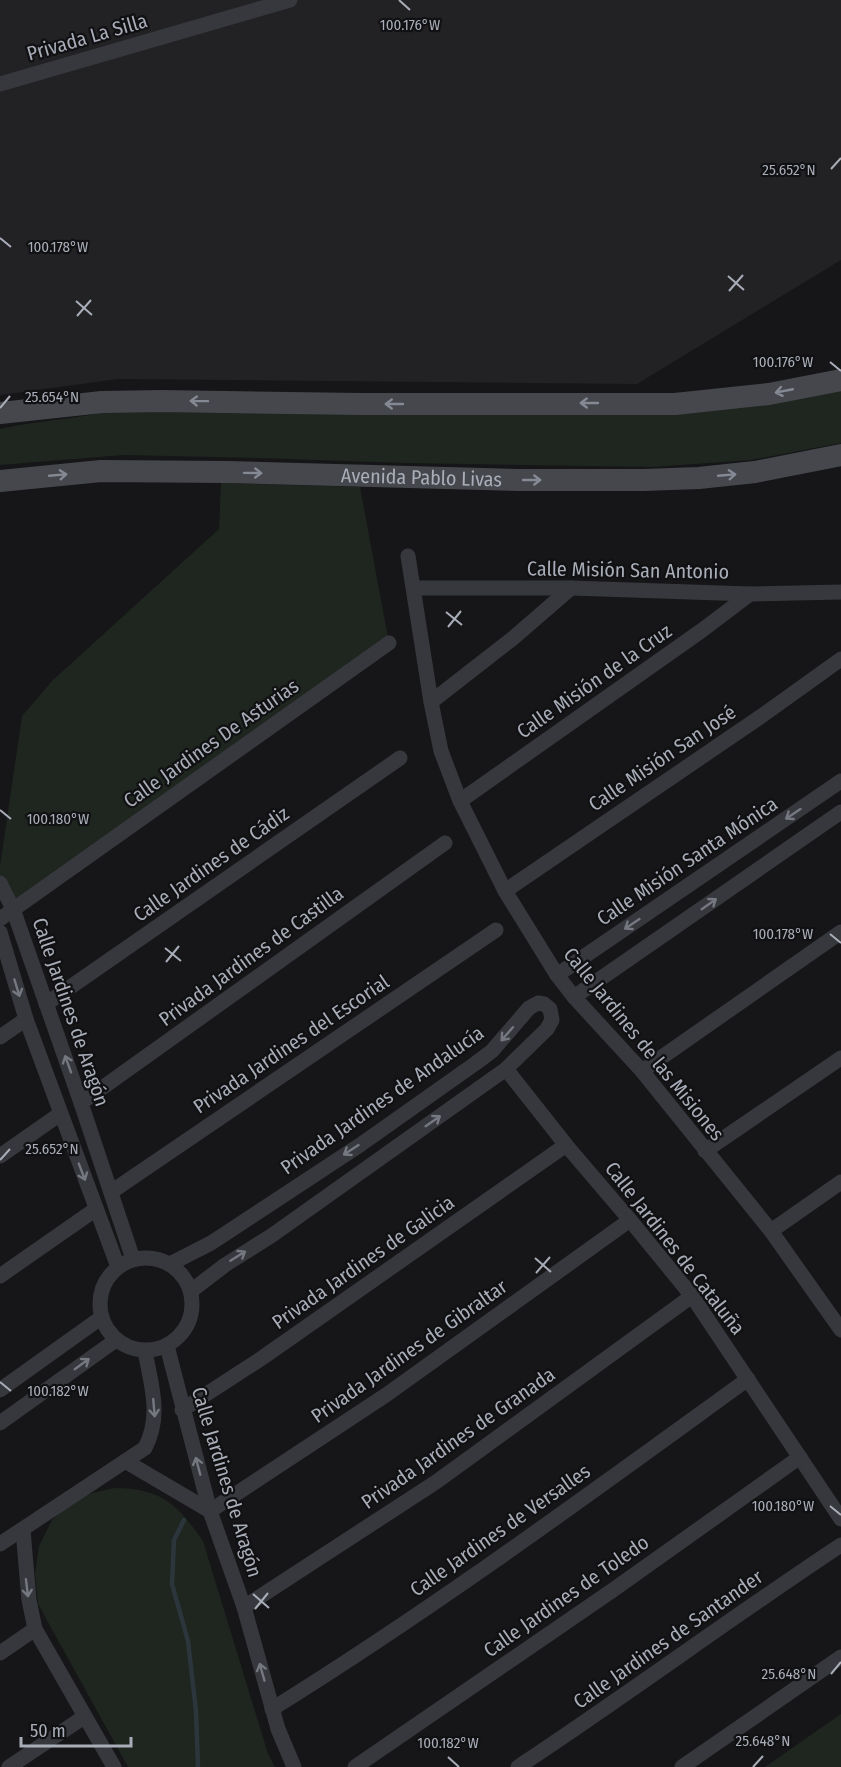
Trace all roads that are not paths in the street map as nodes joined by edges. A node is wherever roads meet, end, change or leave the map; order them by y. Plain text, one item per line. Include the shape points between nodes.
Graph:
1 (290, 0) edge
2 (0, 84) edge
3 (841, 380) edge
4 (0, 413) edge
5 (841, 454) edge
6 (2, 479) edge
7 (408, 556) dead end
8 (414, 588) junction
9 (571, 588) junction
10 (841, 592) edge
11 (750, 594) junction
12 (388, 643) dead end
13 (841, 659) edge
14 (431, 702) junction
15 (400, 758) dead end
16 (841, 781) edge
17 (819, 796) junction
18 (460, 801) junction
19 (837, 815) edge
20 (445, 843) dead end
21 (0, 883) edge
22 (505, 891) junction
23 (13, 909) junction
24 (0, 919) edge
25 (496, 930) dead end
26 (0, 932) edge
27 (841, 932) edge
28 (557, 975) junction
29 (574, 997) junction
30 (46, 1004) junction
31 (26, 1019) junction
32 (0, 1037) edge
33 (841, 1058) edge
34 (506, 1069) junction
35 (642, 1071) junction
36 (81, 1103) junction
37 (60, 1114) junction
38 (566, 1145) junction
39 (705, 1151) junction
40 (0, 1156) edge
41 (841, 1182) edge
42 (111, 1192) junction
43 (96, 1209) junction
44 (630, 1220) junction
45 (771, 1231) junction
46 (133, 1259) junction
47 (170, 1264) junction
48 (118, 1267) junction
49 (0, 1276) edge
50 (192, 1291) junction
51 (692, 1296) junction
52 (102, 1317) junction
53 (838, 1320) edge
54 (116, 1340) junction
55 (166, 1346) junction
56 (145, 1351) junction
57 (748, 1379) junction
58 (0, 1390) edge
59 (182, 1410) junction
60 (0, 1423) edge
61 (800, 1457) junction
62 (125, 1461) junction
63 (210, 1511) junction
64 (841, 1519) edge
65 (22, 1530) junction
66 (0, 1544) edge
67 (841, 1545) edge
68 (244, 1607) junction
69 (35, 1629) junction
70 (0, 1653) edge
71 (841, 1657) edge
72 (272, 1709) junction
73 (84, 1717) junction
74 (9, 1767) edge
75 (114, 1767) edge
76 (294, 1767) edge
77 (355, 1767) edge
78 (519, 1767) edge
79 (682, 1767) edge

1 - 2 street, Privada La Silla
3 -> 4 main road via 769,394 675,404 161,401 102,402
6 -> 5 main road, Avenida Pablo Livas via 101,471 644,480 755,472
7 - 8 street, Calle Jardines de las Misiones
8 - 9 street, Calle Misión San Antonio
8 - 14 street, Calle Jardines de las Misiones
9 - 11 street, Calle Misión San Antonio
9 - 14 street
10 - 11 street, Calle Misión San Antonio
11 - 18 street, Calle Misión de la Cruz
12 - 23 street, Calle Jardines De Asturias
13 - 22 street, Calle Misión San José
14 - 18 street, Calle Jardines de las Misiones via 441,751
15 - 30 street, Calle Jardines de Cádiz
16 - 17 street, Calle Misión Santa Mónica
17 - 19 street
17 -> 28 street, Calle Misión Santa Mónica
18 - 22 street, Calle Jardines de las Misiones
29 -> 19 street
20 - 36 street, Privada Jardines de Castilla
21 - 23 street, Calle Jardines de Aragón
22 - 28 street, Calle Jardines de las Misiones
23 - 24 street, Calle Jardines De Asturias
23 - 30 street, Calle Jardines de Aragón
25 - 42 street, Privada Jardines del Escorial
26 -> 31 street, Calle Jardines de Aragón
27 - 35 street
28 - 29 street, Calle Jardines de las Misiones
29 - 35 street, Calle Jardines de las Misiones
36 -> 30 street, Calle Jardines de Aragón
31 - 32 street
31 - 37 street, Calle Jardines de Aragón
33 - 39 street
34 - 38 street, Calle Jardines de Cataluña
34 -> 47 street, Privada Jardines de Andalucía via 551,1024 552,1014 544,1004 529,1008 476,1064 360,1145 211,1243
50 -> 34 street, Privada Jardines de Andalucía
35 - 39 street, Calle Jardines de las Misiones
36 - 42 street, Calle Jardines de Aragón
37 - 40 street
37 -> 43 street, Calle Jardines de Aragón
38 - 44 street, Calle Jardines de Cataluña
38 - 59 street, Privada Jardines de Galicia
39 - 45 street, Calle Jardines de las Misiones
41 - 45 street
42 - 46 street, Calle Jardines de Aragón
43 - 48 street, Calle Jardines de Aragón
43 - 49 street
44 - 51 street, Calle Jardines de Cataluña
44 - 63 street, Privada Jardines de Gibraltar via 386,1395
45 - 53 street, Calle Jardines de las Misiones
46 - 47 street via 152,1257
46 - 48 street
47 - 50 street via 184,1275
48 - 52 street via 103,1287
50 - 55 street via 189,1323
51 - 57 street, Calle Jardines de Cataluña
51 - 68 street, Privada Jardines de Granada via 436,1482
52 - 54 street
52 - 58 street
54 - 56 street
60 -> 54 street
55 - 56 street
55 - 59 street, Calle Jardines de Aragón
56 -> 62 street via 155,1419 145,1448
57 - 61 street, Calle Jardines de Cataluña
57 - 72 street, Calle Jardines de Versalles via 438,1599
63 -> 59 street, Calle Jardines de Aragón
61 - 64 street, Calle Jardines de Cataluña
61 - 77 street, Calle Jardines de Toledo
62 - 63 street
62 - 65 street
63 - 68 street, Calle Jardines de Aragón
65 - 66 street
65 -> 69 street via 28,1600
67 - 78 street, Calle Jardines de Santander
72 -> 68 street, Calle Jardines de Aragón
69 - 70 street
69 - 73 street
71 - 79 street
72 - 76 street, Calle Jardines de Aragón
73 - 74 street
73 - 75 street

